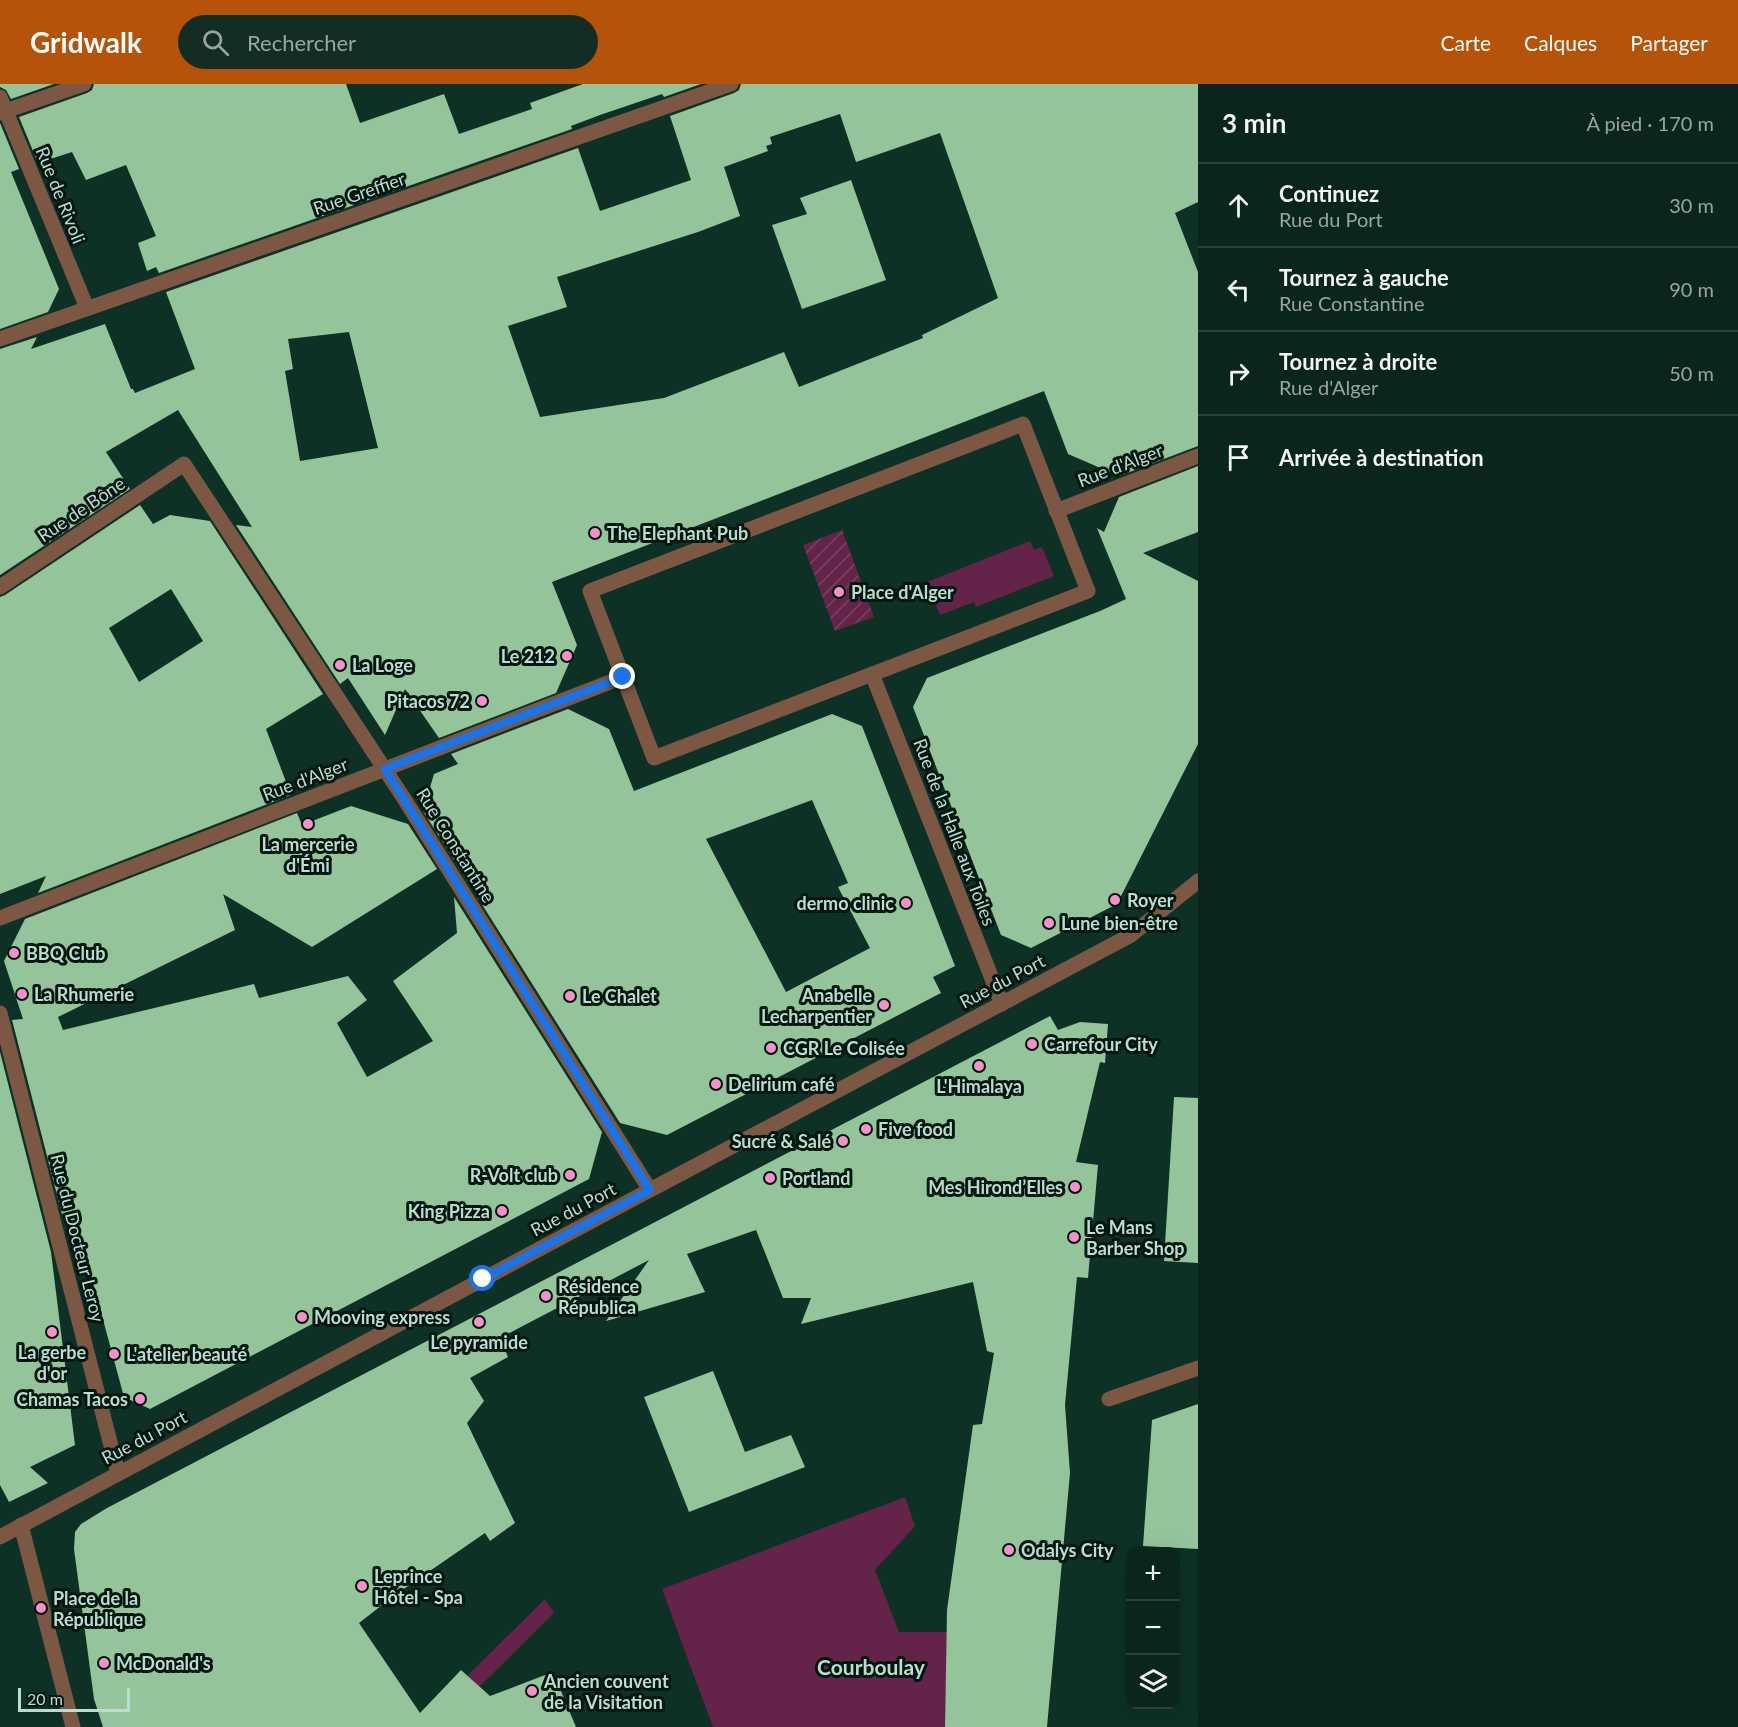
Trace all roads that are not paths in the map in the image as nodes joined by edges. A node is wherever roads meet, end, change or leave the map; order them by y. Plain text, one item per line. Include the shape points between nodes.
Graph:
1 (84, 84) edge
2 (731, 84) edge
3 (2, 107) edge
4 (87, 308) junction
5 (0, 339) edge
6 (1198, 456) edge
7 (184, 464) joint
8 (1056, 511) junction
9 (0, 587) edge
10 (872, 674) junction
11 (623, 677) junction
12 (385, 769) junction
13 (1198, 881) edge
14 (0, 918) edge
15 (1002, 1004) junction
16 (0, 1013) edge
17 (650, 1190) junction
18 (1198, 1368) edge
19 (1109, 1399) dead end
20 (118, 1473) junction
21 (21, 1525) junction
22 (0, 1537) edge
23 (73, 1727) edge

1 - 3 street
2 - 4 street, Rue Greffier
3 - 4 street, Rue de Rivoli
4 - 5 street, Rue Greffier
6 - 8 street, Rue d'Alger
7 - 9 street, Rue de Bône
7 - 12 street, Rue Constantine
8 - 10 street via 1088,591
8 - 11 street via 1023,424 590,591
10 - 11 street via 654,758
10 - 15 street, Rue de la Halle aux Toiles
11 - 12 street, Rue d'Alger
12 - 14 street, Rue d'Alger
12 - 17 street, Rue Constantine
13 - 15 street, Rue du Port via 1131,935
15 - 17 street, Rue du Port
16 - 20 street, Rue du Docteur Leroy
17 - 20 street, Rue du Port
18 - 19 street
20 - 21 street, Rue du Port
21 - 22 street
21 - 23 street

